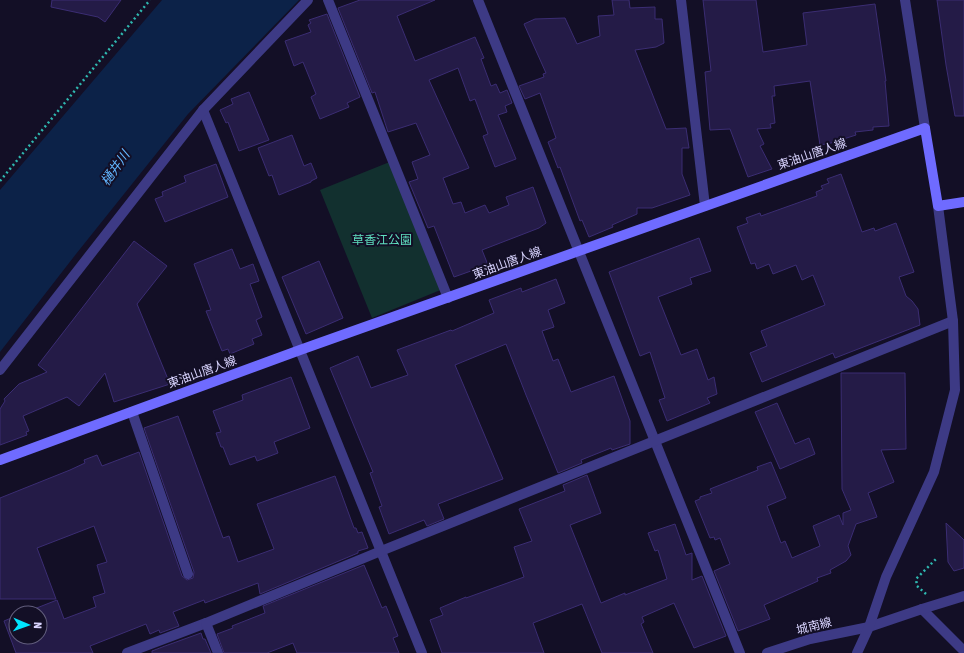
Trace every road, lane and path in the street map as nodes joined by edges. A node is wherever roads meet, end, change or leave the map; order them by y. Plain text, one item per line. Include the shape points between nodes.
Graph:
1 (150, 0) edge
2 (308, 0) edge
3 (328, 0) edge
4 (478, 0) edge
5 (681, 0) edge
6 (904, 0) edge
7 (203, 110) junction
8 (925, 128) junction
9 (0, 181) edge
10 (964, 202) edge
11 (705, 206) junction
12 (938, 206) junction
13 (579, 251) junction
14 (448, 298) junction
15 (953, 321) junction
16 (300, 350) junction
17 (0, 370) edge
18 (132, 412) junction
19 (655, 440) junction
20 (0, 460) edge
21 (381, 551) junction
22 (937, 558) dead end
23 (188, 574) dead end
24 (964, 596) edge
25 (938, 604) junction
26 (922, 608) junction
27 (206, 623) junction
28 (869, 627) junction
29 (964, 651) edge
30 (127, 653) edge
31 (218, 653) edge
32 (422, 653) edge
33 (740, 653) edge
34 (767, 653) edge
35 (857, 653) edge

1 - 9 path
2 - 7 street
3 - 14 street
4 - 13 street
5 - 11 street
6 - 8 street
7 - 16 street
7 - 17 street
8 - 11 main road, 東油山唐人線
8 - 12 main road
10 - 12 main road
11 - 13 main road, 東油山唐人線
12 - 15 street
13 - 14 main road, 東油山唐人線
13 - 19 street
14 - 16 main road, 東油山唐人線
15 - 19 street
15 - 28 street via 955,390 934,472 886,577
16 - 18 main road, 東油山唐人線
16 - 21 street
18 - 20 main road, 東油山唐人線
18 - 23 street
19 - 21 street
19 - 33 street
21 - 27 street
21 - 32 street
22 - 25 path via 916,578 917,586
24 - 25 street, 城南線
25 - 26 street, 城南線
26 - 28 street, 城南線
26 - 29 street
27 - 30 street
27 - 31 street
28 - 34 street, 城南線 via 810,639
28 - 35 street

